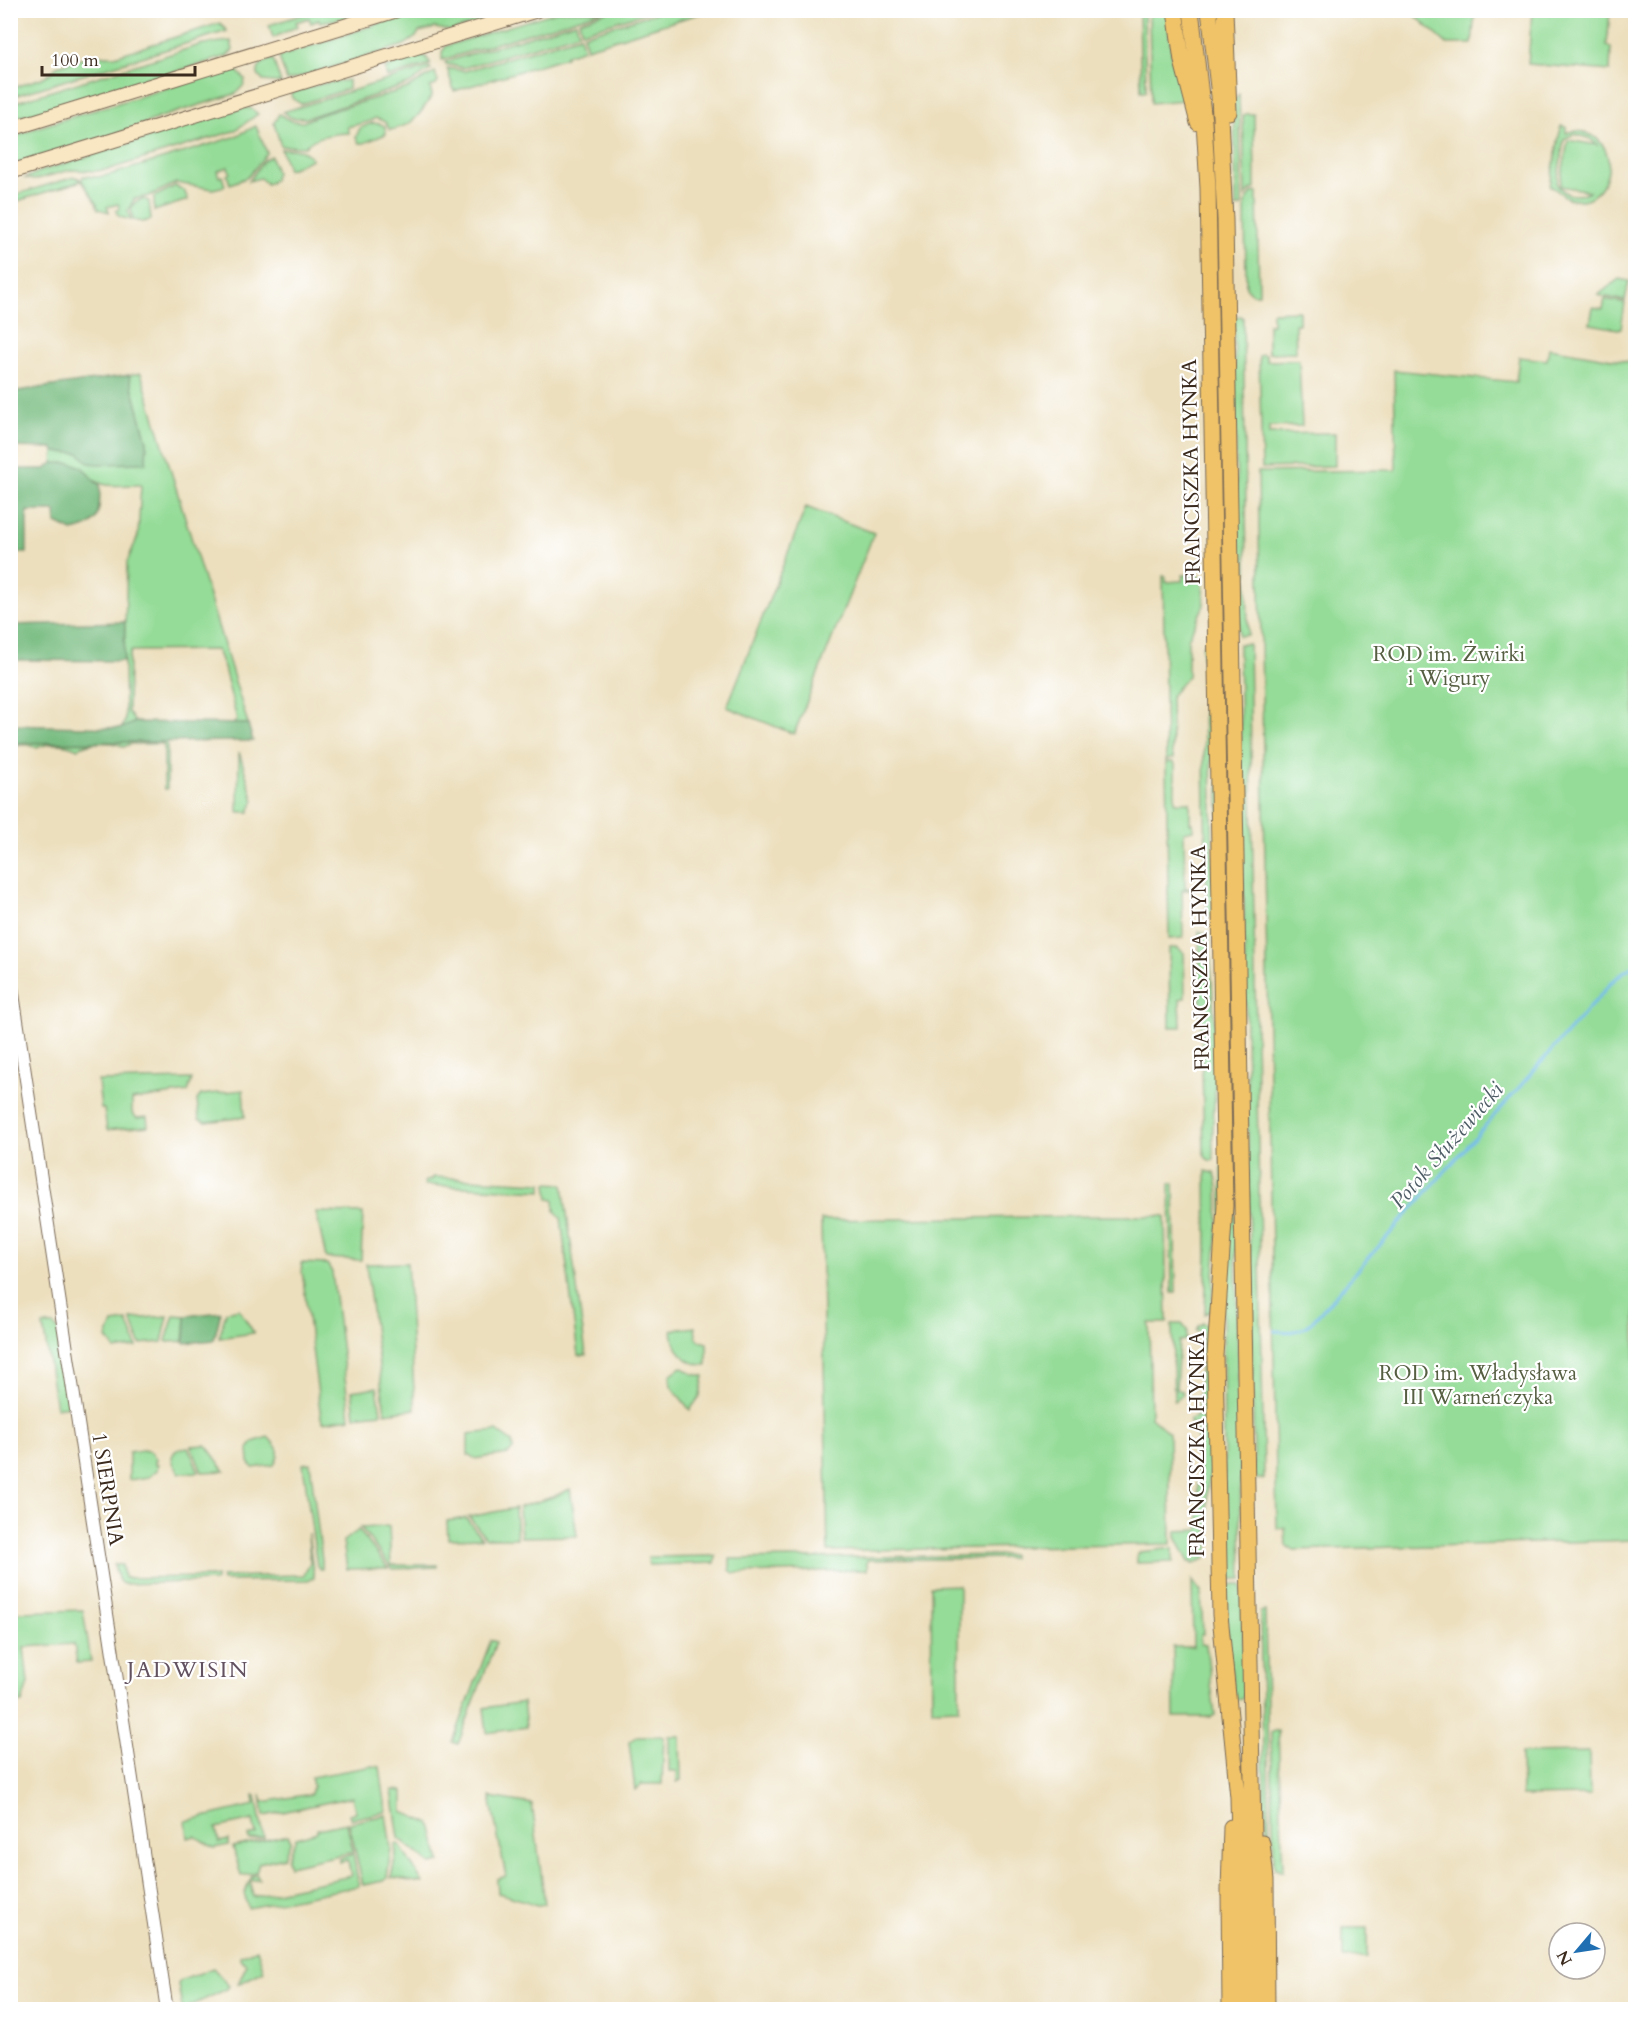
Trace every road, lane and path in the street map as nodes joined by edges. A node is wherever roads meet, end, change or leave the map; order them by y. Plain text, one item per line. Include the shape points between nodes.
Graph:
1 (397, 10) edge
2 (537, 10) edge
3 (1175, 10) edge
4 (1191, 10) edge
5 (1209, 10) edge
6 (1225, 10) edge
7 (10, 129) edge
8 (1222, 138) junction
9 (1206, 152) junction
10 (10, 172) edge
11 (10, 974) edge
12 (1252, 1769) junction
13 (1237, 1785) junction
14 (1248, 1904) junction
15 (167, 2010) edge
16 (1230, 2010) edge
17 (1243, 2010) edge
18 (1256, 2010) edge
19 (1267, 2010) edge

1 - 7 main road
2 - 10 main road
3 - 9 main road via 1186,83
4 - 9 main road, FRANCISZKA HYNKA
5 - 8 main road, FRANCISZKA HYNKA
6 - 8 main road via 1230,108
8 - 12 main road, FRANCISZKA HYNKA
9 - 13 main road, FRANCISZKA HYNKA via 1225,1206 1215,1356 1220,1615
11 - 15 street, 1 SIERPNIA
12 - 14 main road, FRANCISZKA HYNKA
12 - 19 main road via 1266,1880
13 - 14 main road, FRANCISZKA HYNKA
13 - 16 main road via 1229,1858
14 - 17 main road
14 - 18 main road

